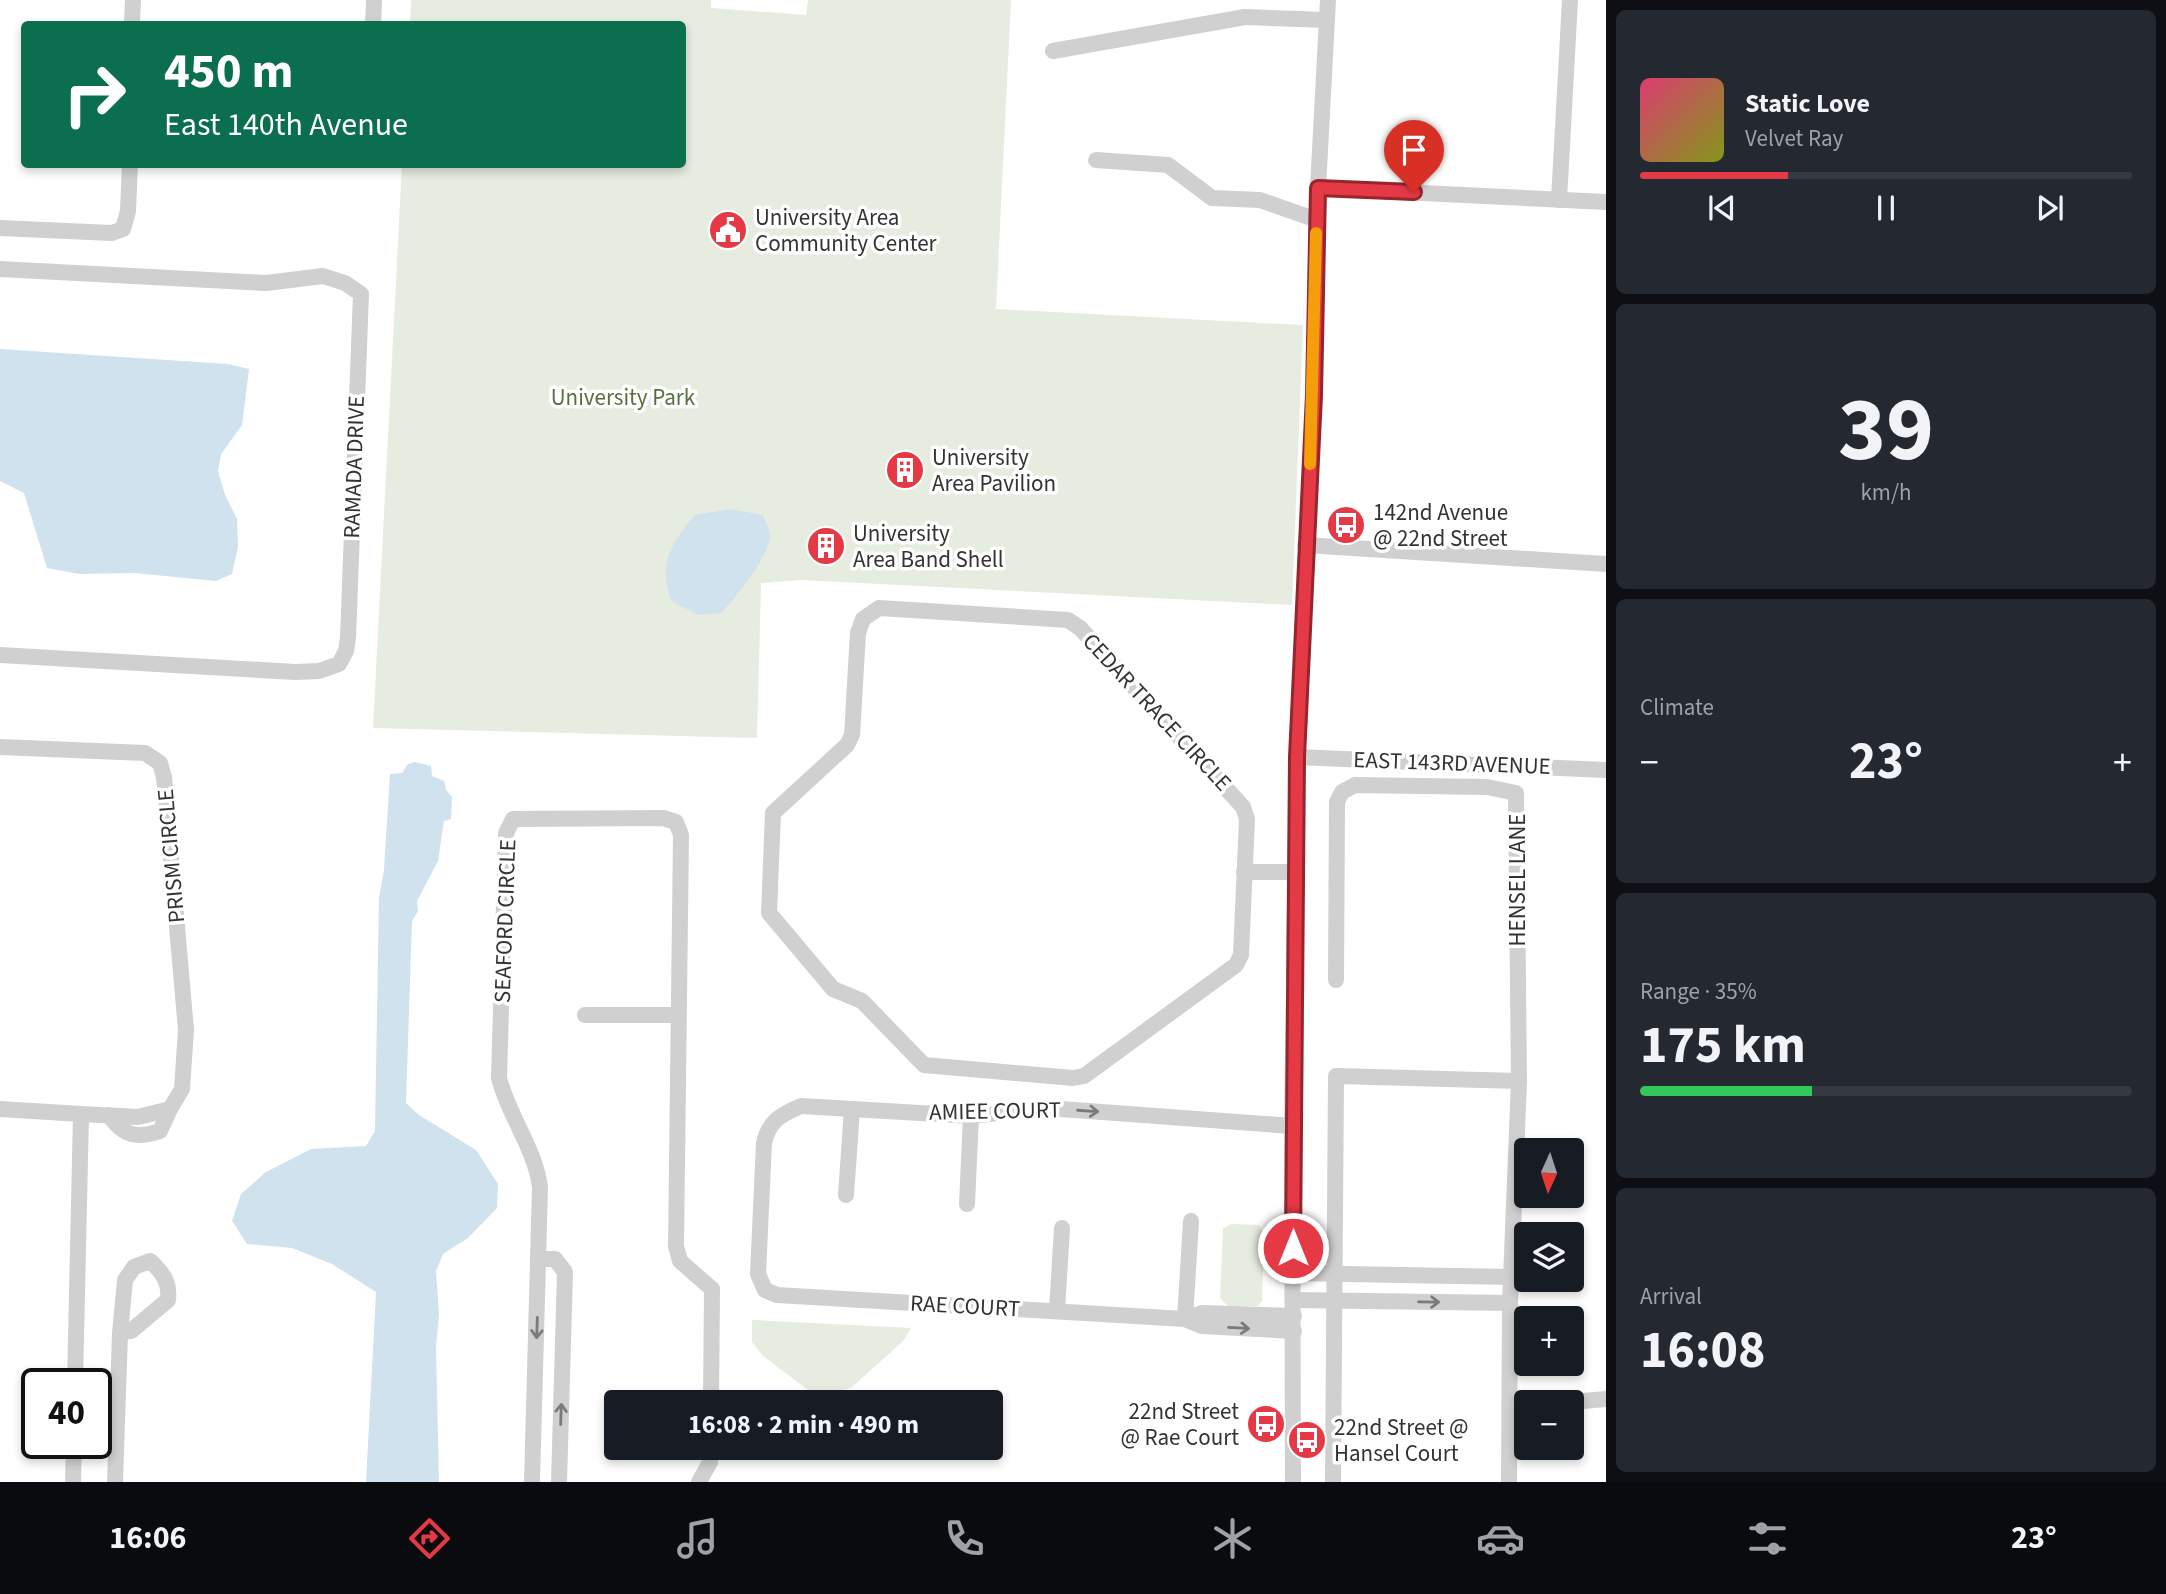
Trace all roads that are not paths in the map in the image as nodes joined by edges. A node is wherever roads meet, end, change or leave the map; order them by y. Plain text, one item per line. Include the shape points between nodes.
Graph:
1 (133, 0) edge
2 (374, 0) edge
3 (1328, 0) edge
4 (1570, 0) edge
5 (1326, 20) junction
6 (132, 21) edge
7 (373, 21) edge
8 (1053, 51) dead end
9 (1096, 160) dead end
10 (130, 168) edge
11 (1318, 188) junction
12 (1559, 200) junction
13 (1606, 202) edge
14 (1317, 220) junction
15 (0, 228) edge
16 (0, 269) edge
17 (1305, 545) junction
18 (1606, 564) edge
19 (0, 655) edge
20 (0, 747) edge
21 (1297, 757) junction
22 (1517, 766) junction
23 (1606, 770) edge
24 (1516, 793) junction
25 (1244, 872) junction
26 (1296, 872) junction
27 (1336, 980) dead end
28 (584, 1014) dead end
29 (678, 1015) junction
30 (1519, 1081) junction
31 (0, 1109) edge
32 (852, 1109) junction
33 (81, 1114) junction
34 (971, 1116) junction
35 (1292, 1126) junction
36 (846, 1195) dead end
37 (967, 1204) dead end
38 (1191, 1222) dead end
39 (1062, 1228) dead end
40 (539, 1259) junction
41 (1293, 1273) junction
42 (1332, 1273) junction
43 (758, 1274) joint
44 (1511, 1277) junction
45 (1332, 1301) junction
46 (1510, 1303) junction
47 (1057, 1311) junction
48 (1294, 1316) junction
49 (1185, 1319) junction
50 (120, 1333) dead end
51 (75, 1368) edge
52 (712, 1390) edge
53 (1606, 1399) edge
54 (1584, 1401) edge
55 (74, 1459) edge
56 (710, 1460) edge
57 (73, 1482) edge
58 (115, 1482) edge
59 (532, 1482) edge
60 (559, 1482) edge
61 (699, 1482) edge
62 (1293, 1482) edge
63 (1333, 1482) edge
64 (1509, 1482) edge

1 - 6 street
2 - 7 street
3 - 5 street
4 - 12 street
5 - 8 street via 1245,17
5 - 11 street
9 - 14 street via 1168,165 1212,198 1260,200
10 - 15 street via 123,229 111,233
11 - 12 street
11 - 14 street
12 - 13 street
14 - 17 street
16 - 19 street, RAMADA DRIVE via 266,283 323,276 361,294 348,638 339,664 295,672
17 - 18 street
17 - 21 street
20 - 33 street, PRISM CIRCLE via 145,753 160,763 164,777 186,1030 182,1089 160,1131 144,1136 126,1133 109,1115
21 - 22 street, EAST 143RD AVENUE
21 - 26 street
22 - 23 street, EAST 143RD AVENUE
22 - 24 street
24 - 27 street, HENSEL LANE via 1487,787 1355,785 1342,792 1337,802
24 - 30 street, HENSEL LANE
25 - 25 street, CEDAR TRACE CIRCLE via 1247,819 1243,807 1080,628 1056,618 879,608 863,619 858,633 848,745 773,813 769,913 834,989 862,1001 924,1065 1073,1078 1093,1070 1236,965 1241,955
25 - 26 street
26 - 35 street
28 - 29 street
29 - 40 street, SEAFORD CIRCLE via 681,835 676,822 663,818 513,819 506,834 499,1078 539,1177
29 - 52 street, SEAFORD CIRCLE via 676,1246 681,1261 712,1289
30 - 42 street via 1335,1076
30 - 44 street, HENSEL LANE
31 - 33 street, PRISM CIRCLE
32 - 34 street, AMIEE COURT
32 - 36 street
32 - 43 street, AMIEE COURT via 801,1106 768,1126
33 - 51 street
34 -> 35 street, AMIEE COURT via 1047,1108
34 - 37 street
35 - 41 street
38 - 49 street
39 - 47 street
40 -> 59 street, SEAFORD CIRCLE
60 -> 40 street via 565,1272 555,1259
41 - 42 street
41 - 48 street
42 - 44 street
42 - 45 street
43 - 47 street, RAE COURT via 765,1290 777,1295
44 - 46 street, HENSEL LANE
45 -> 46 street
45 - 48 street, RAE COURT
45 - 63 street
46 - 64 street, HENSEL LANE
47 - 49 street, RAE COURT
48 - 49 street, RAE COURT via 1202,1313
48 - 62 street
50 - 58 street
53 - 54 street
55 - 57 street
56 - 61 street

